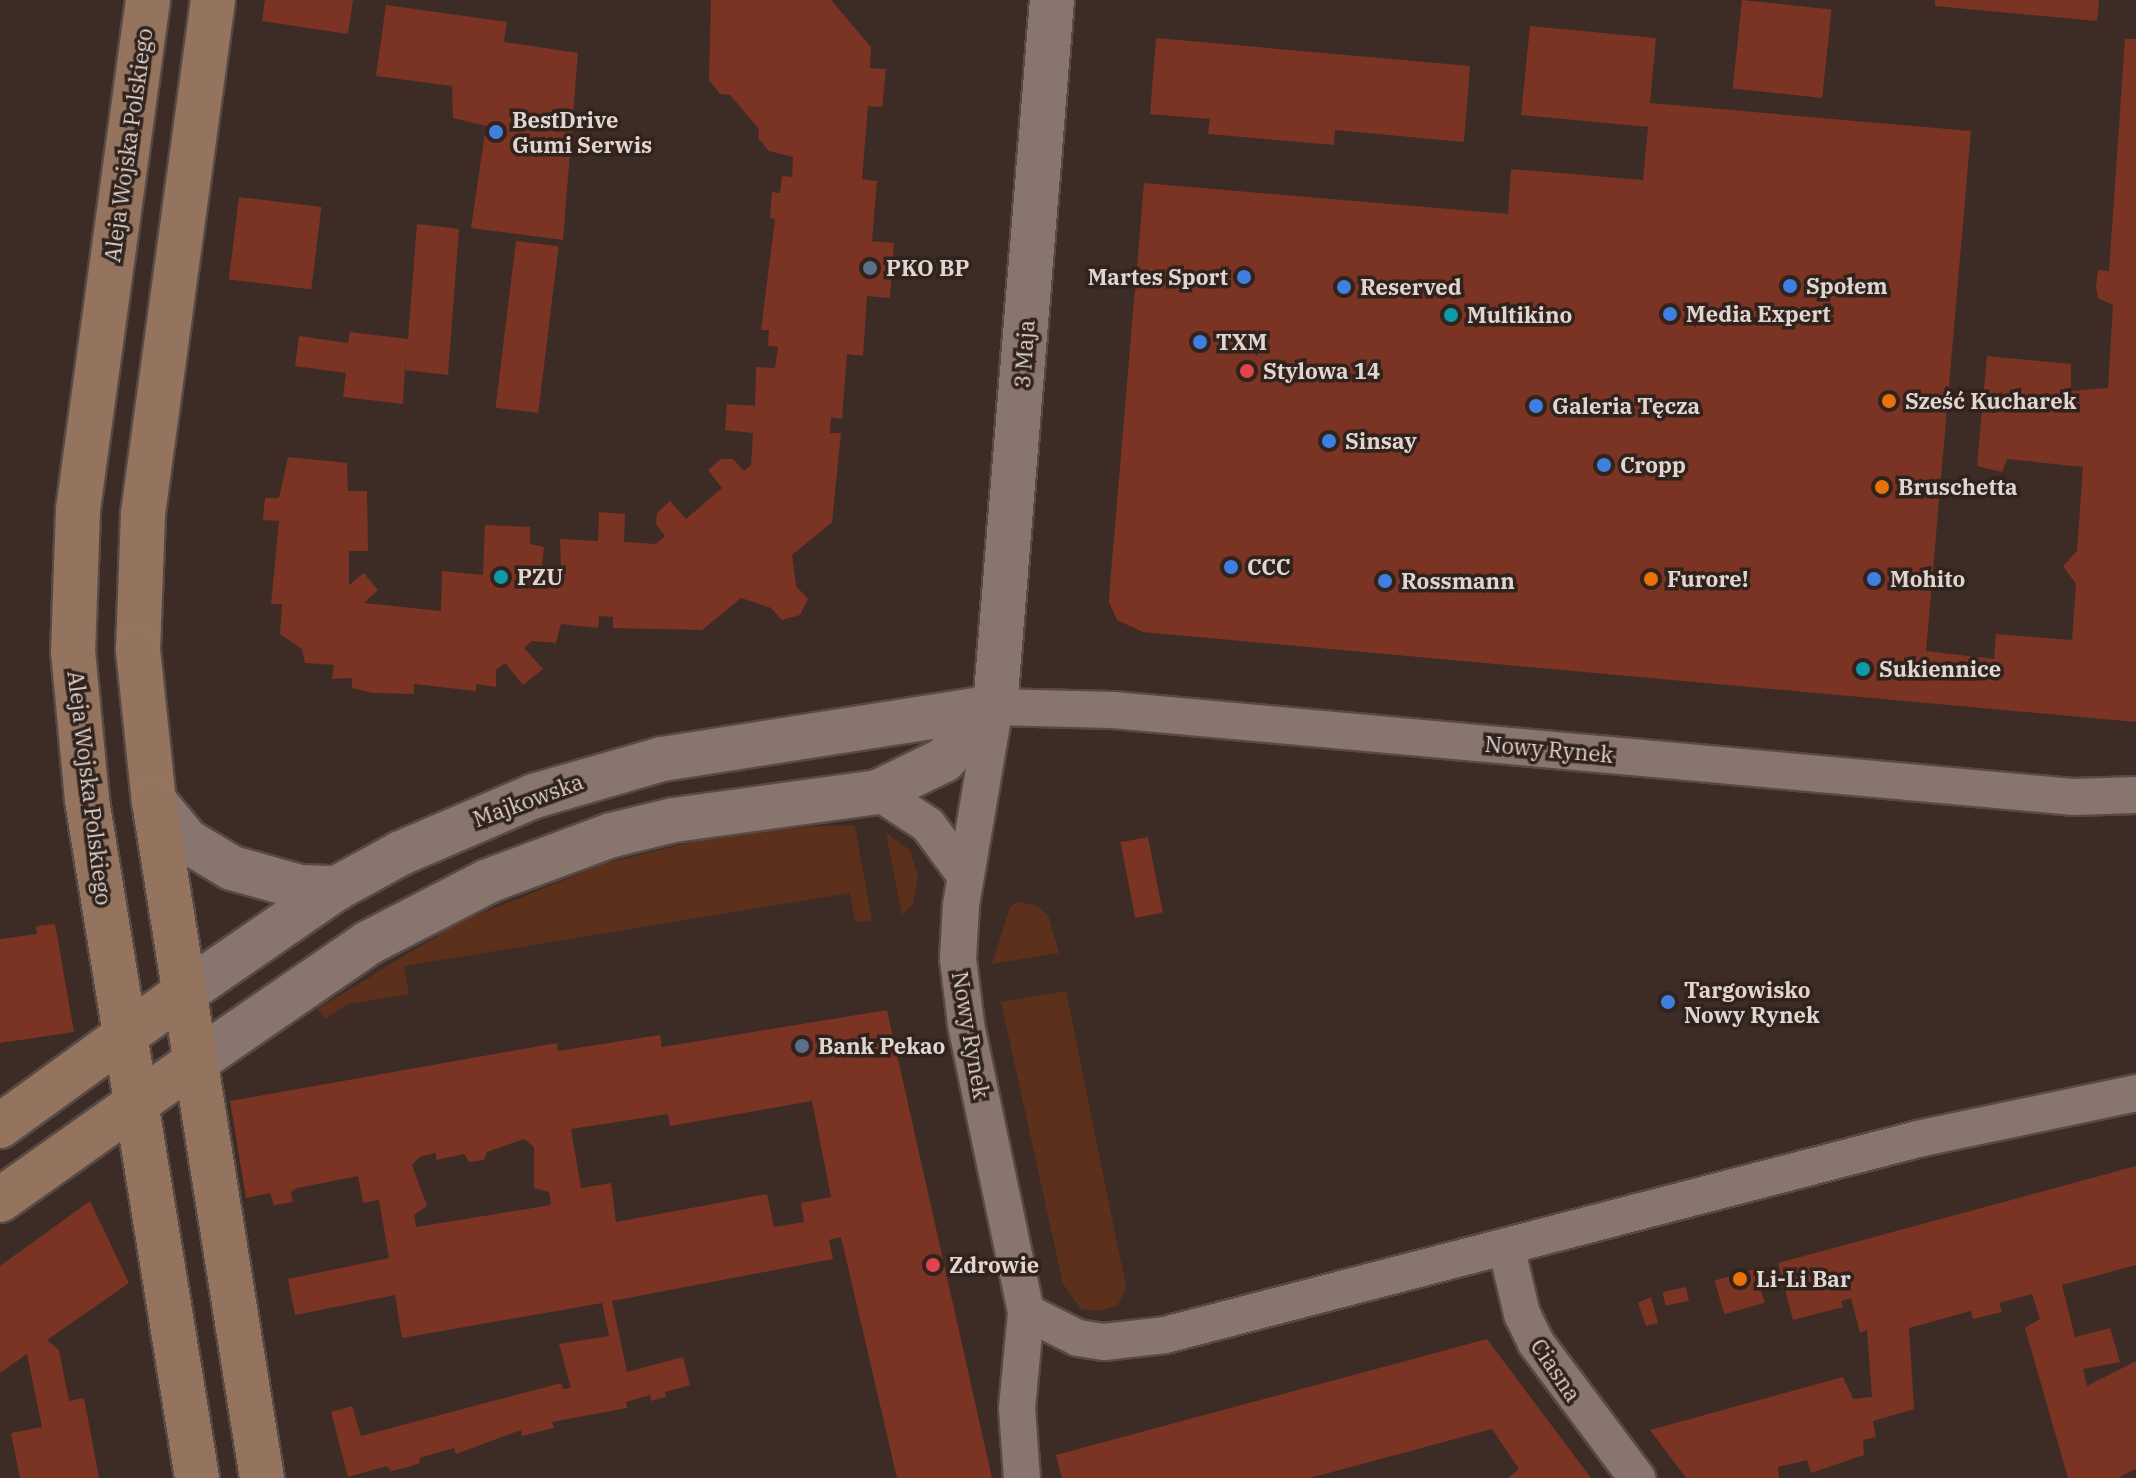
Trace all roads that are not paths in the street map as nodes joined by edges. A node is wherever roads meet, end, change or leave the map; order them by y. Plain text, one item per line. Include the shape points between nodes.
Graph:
1 (148, 0) edge
2 (213, 0) edge
3 (1052, 0) edge
4 (995, 707) junction
5 (878, 792) junction
6 (2136, 795) edge
7 (154, 801) junction
8 (965, 875) junction
9 (337, 888) junction
10 (184, 993) junction
11 (126, 1035) junction
12 (195, 1062) junction
13 (2136, 1093) edge
14 (137, 1104) junction
15 (0, 1126) edge
16 (0, 1200) edge
17 (1506, 1246) junction
18 (1026, 1312) junction
19 (197, 1478) edge
20 (262, 1478) edge
21 (1022, 1478) edge
22 (1637, 1478) edge

1 - 11 main road, Aleja Wojska Polskiego via 72,586 77,723
2 - 7 main road via 143,514 138,650
3 - 4 street, 3 Maja
4 - 5 street via 944,760
4 - 6 street, Nowy Rynek via 1113,710 2072,797
4 - 8 street, Nowy Rynek
4 - 9 street, Majkowska via 728,746 600,774 469,822
5 - 8 street via 928,825
5 - 12 street via 674,820 555,855 428,909 368,943
7 - 9 street via 187,841 232,868 300,887
7 - 10 main road
8 - 18 street, Nowy Rynek via 958,935 960,987
9 - 10 street, Majkowska
10 - 11 main road, Majkowska
10 - 12 main road
11 - 14 main road, Aleja Wojska Polskiego
11 - 15 main road, Majkowska
12 - 14 main road
12 - 20 main road
13 - 17 street via 1918,1139
14 - 16 main road
14 - 19 main road, Aleja Wojska Polskiego
17 - 18 street via 1134,1341 1078,1338
17 - 22 street, Ciasna via 1522,1314 1536,1343
18 - 21 street, Nowy Rynek via 1017,1408

